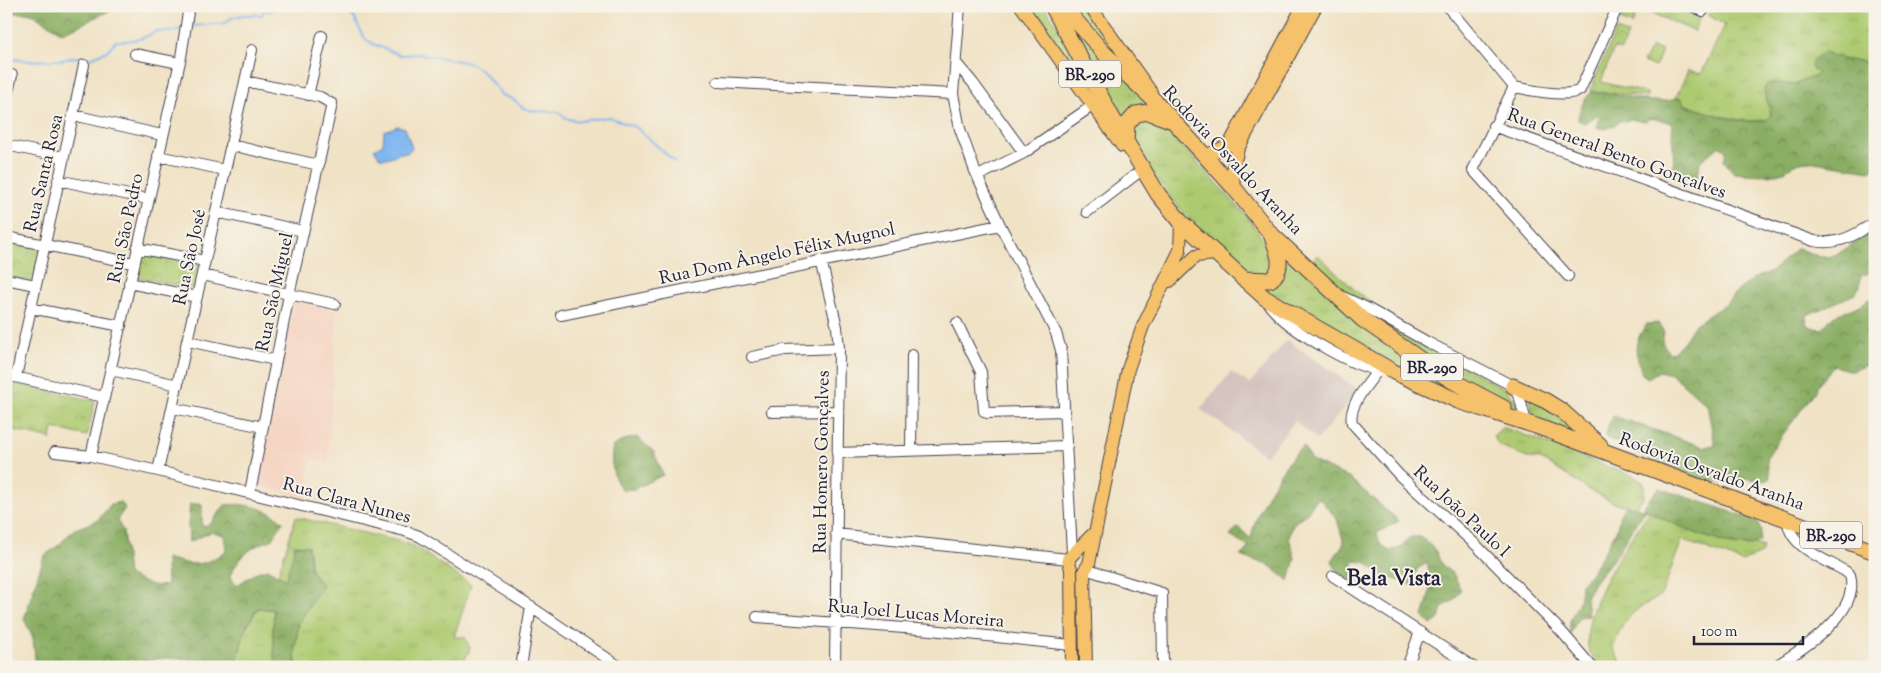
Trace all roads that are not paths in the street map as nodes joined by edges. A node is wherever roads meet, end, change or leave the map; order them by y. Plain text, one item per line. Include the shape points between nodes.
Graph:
1 (189, 6) edge
2 (960, 6) edge
3 (1021, 6) edge
4 (1052, 6) edge
5 (1063, 6) edge
6 (1090, 6) edge
7 (1303, 6) edge
8 (1316, 6) edge
9 (1447, 6) edge
10 (1618, 6) edge
11 (1692, 6) edge
12 (1703, 11) dead end
13 (322, 36) dead end
14 (252, 50) dead end
15 (135, 54) dead end
16 (179, 63) junction
17 (956, 63) junction
18 (84, 65) dead end
19 (12, 75) dead end
20 (245, 82) junction
21 (718, 82) dead end
22 (1514, 87) junction
23 (953, 94) junction
24 (308, 95) junction
25 (6, 100) edge
26 (1157, 104) junction
27 (1092, 106) junction
28 (73, 115) junction
29 (1172, 121) junction
30 (1493, 126) junction
31 (162, 135) junction
32 (1126, 142) junction
33 (6, 145) edge
34 (230, 145) junction
35 (1234, 147) junction
36 (1024, 153) junction
37 (158, 156) junction
38 (1205, 156) junction
39 (63, 157) junction
40 (319, 165) junction
41 (1140, 166) junction
42 (225, 170) junction
43 (978, 176) junction
44 (58, 180) junction
45 (1235, 189) junction
46 (148, 199) junction
47 (216, 212) junction
48 (1086, 212) dead end
49 (1181, 222) junction
50 (1875, 222) edge
51 (1000, 225) junction
52 (303, 231) junction
53 (1270, 233) junction
54 (6, 237) edge
55 (44, 245) junction
56 (137, 248) junction
57 (1215, 254) junction
58 (821, 260) junction
59 (205, 261) junction
60 (133, 263) junction
61 (202, 275) junction
62 (1568, 276) dead end
63 (6, 278) edge
64 (1243, 279) junction
65 (129, 283) junction
66 (35, 285) junction
67 (1160, 292) junction
68 (289, 295) junction
69 (1337, 295) junction
70 (197, 297) junction
71 (1265, 298) junction
72 (335, 304) dead end
73 (31, 308) junction
74 (561, 315) dead end
75 (957, 323) dead end
76 (121, 326) junction
77 (188, 341) junction
78 (839, 348) junction
79 (912, 355) dead end
80 (752, 357) dead end
81 (275, 360) junction
82 (111, 370) junction
83 (1377, 371) junction
84 (1394, 372) junction
85 (11, 376) edge
86 (178, 385) junction
87 (1513, 386) junction
88 (104, 397) junction
89 (174, 408) junction
90 (838, 410) junction
91 (1065, 411) junction
92 (772, 412) dead end
93 (1530, 422) junction
94 (263, 427) junction
95 (1067, 446) junction
96 (911, 451) junction
97 (55, 452) dead end
98 (837, 453) junction
99 (1612, 454) junction
100 (91, 456) junction
101 (158, 471) junction
102 (250, 492) junction
103 (1788, 519) junction
104 (836, 534) junction
105 (1875, 552) edge
106 (1078, 561) junction
107 (1334, 576) dead end
108 (531, 607) junction
109 (757, 617) dead end
110 (836, 622) junction
111 (1420, 632) junction
112 (1072, 645) junction
113 (520, 667) edge
114 (620, 667) edge
115 (835, 667) edge
116 (1072, 667) edge
117 (1086, 667) edge
118 (1163, 667) edge
119 (1408, 667) edge
120 (1473, 667) edge
121 (1592, 667) edge
122 (1774, 667) edge

1 - 16 street, Rua São Pedro
2 - 17 street
3 - 27 main road
4 - 32 highway, Rodovia Osvaldo Aranha / BR-290
5 - 26 highway, Rodovia Osvaldo Aranha / BR-290 via 1104,53
6 - 26 main road
7 - 35 main road
8 - 35 main road
9 - 22 street, Rua General Bento Gonçalves
10 - 22 street via 1580,90 1572,93
11 - 12 street
13 - 24 street
14 - 20 street, Rua São José
15 - 16 street
16 - 31 street, Rua São Pedro
17 - 23 street
17 - 36 street
18 - 28 street, Rua Santa Rosa
19 - 25 street
20 - 24 street
20 - 34 street, Rua São José
21 - 23 street
22 - 30 street, Rua General Bento Gonçalves
23 - 43 street via 960,130
24 - 40 street, Rua São Miguel via 329,101 332,109
26 - 29 highway, Rodovia Osvaldo Aranha / BR-290
27 - 36 street
27 - 41 main road
28 - 31 street
28 - 39 street, Rua Santa Rosa
29 - 32 highway, BR-290 via 1148,112 1131,116
29 - 38 highway, Rodovia Osvaldo Aranha / BR-290
30 - 50 street, Rua General Bento Gonçalves via 1814,242 1838,242
30 - 62 street via 1473,170
31 - 37 street, Rua São Pedro
32 - 41 highway, Rodovia Osvaldo Aranha / BR-290
33 - 39 street
34 - 40 street
34 - 42 street, Rua São José
35 - 38 main road
35 - 45 main road via 1232,172
36 - 43 street
37 - 42 street
37 - 46 street, Rua São Pedro
38 - 45 highway, Rodovia Osvaldo Aranha / BR-290
39 - 44 street, Rua Santa Rosa
40 - 52 street, Rua São Miguel
41 - 48 street
41 - 49 highway, Rodovia Osvaldo Aranha / BR-290
42 - 47 street, Rua São José
43 - 51 street
44 - 46 street
44 - 55 street, Rua Santa Rosa
45 - 53 highway, Rodovia Osvaldo Aranha / BR-290
46 - 56 street, Rua São Pedro
47 - 52 street
47 - 59 street, Rua São José
49 - 57 highway, Rodovia Osvaldo Aranha / BR-290
49 - 67 main road via 1180,250
51 - 58 street, Rua Dom Ângelo Félix Mugnol
51 - 91 street via 1056,333 1061,350
52 - 68 street, Rua São Miguel
53 - 64 highway, BR-290 via 1280,263 1278,273 1270,280
53 - 69 highway, Rodovia Osvaldo Aranha / BR-290
54 - 55 street
55 - 60 street
55 - 66 street, Rua Santa Rosa
56 - 59 street
56 - 60 street, Rua São Pedro
57 - 64 highway, Rodovia Osvaldo Aranha / BR-290
57 - 67 main road via 1201,254 1190,260
58 - 74 street, Rua Dom Ângelo Félix Mugnol
58 - 78 street, Rua Homero Gonçalves
59 - 61 street, Rua São José
60 - 65 street, Rua São Pedro
61 - 68 street
61 - 70 street, Rua São José
63 - 66 street
64 - 71 highway, Rodovia Osvaldo Aranha / BR-290
65 - 70 street
65 - 76 street, Rua São Pedro
66 - 73 street, Rua Santa Rosa
67 - 106 main road via 1143,326 1128,369 1096,530
68 - 72 street
68 - 81 street, Rua São Miguel
69 - 87 street
69 - 93 highway, Rodovia Osvaldo Aranha / BR-290 via 1363,320 1448,379
70 - 77 street, Rua São José
71 - 83 street via 1308,339
71 - 84 highway, Rodovia Osvaldo Aranha / BR-290
73 - 76 street
73 - 85 street, Rua Santa Rosa
75 - 91 street via 981,372 982,409 987,413
76 - 82 street, Rua São Pedro
77 - 81 street
77 - 86 street, Rua São José
78 - 80 street via 785,350
78 - 90 street, Rua Homero Gonçalves
79 - 96 street
81 - 94 street, Rua São Miguel
82 - 86 street
82 - 88 street, Rua São Pedro
83 - 84 street
83 - 121 street, Rua João Paulo I via 1353,406 1352,423 1399,475 1476,545 1561,631
84 - 93 highway, Rodovia Osvaldo Aranha / BR-290 via 1458,401
85 - 88 street
86 - 89 street, Rua São José
87 - 93 street
87 - 99 highway via 1562,411
88 - 100 street, Rua São Pedro
89 - 94 street
89 - 101 street, Rua São José
90 - 92 street
90 - 98 street, Rua Homero Gonçalves
91 - 95 street
93 - 99 highway, Rodovia Osvaldo Aranha / BR-290
94 - 102 street, Rua São Miguel
95 - 96 street
95 - 106 street
96 - 98 street
97 - 100 street, Rua Clara Nunes
98 - 104 street, Rua Homero Gonçalves
99 - 103 highway, Rodovia Osvaldo Aranha / BR-290
100 - 101 street, Rua Clara Nunes
101 - 102 street, Rua Clara Nunes
102 - 108 street, Rua Clara Nunes via 419,536
103 - 105 highway, Rodovia Osvaldo Aranha / BR-290
103 - 122 street via 1787,529 1802,547 1845,570 1850,575 1851,585 1842,611 1822,633
104 - 106 street
104 - 110 street, Rua Homero Gonçalves
106 - 112 main road
106 - 117 main road
106 - 118 street via 1162,593
107 - 111 street
108 - 113 street
108 - 114 street, Rua Clara Nunes
109 - 110 street, Rua Joel Lucas Moreira
110 - 112 street, Rua Joel Lucas Moreira
110 - 115 street, Rua Homero Gonçalves
111 - 119 street
111 - 120 street
112 - 116 main road

